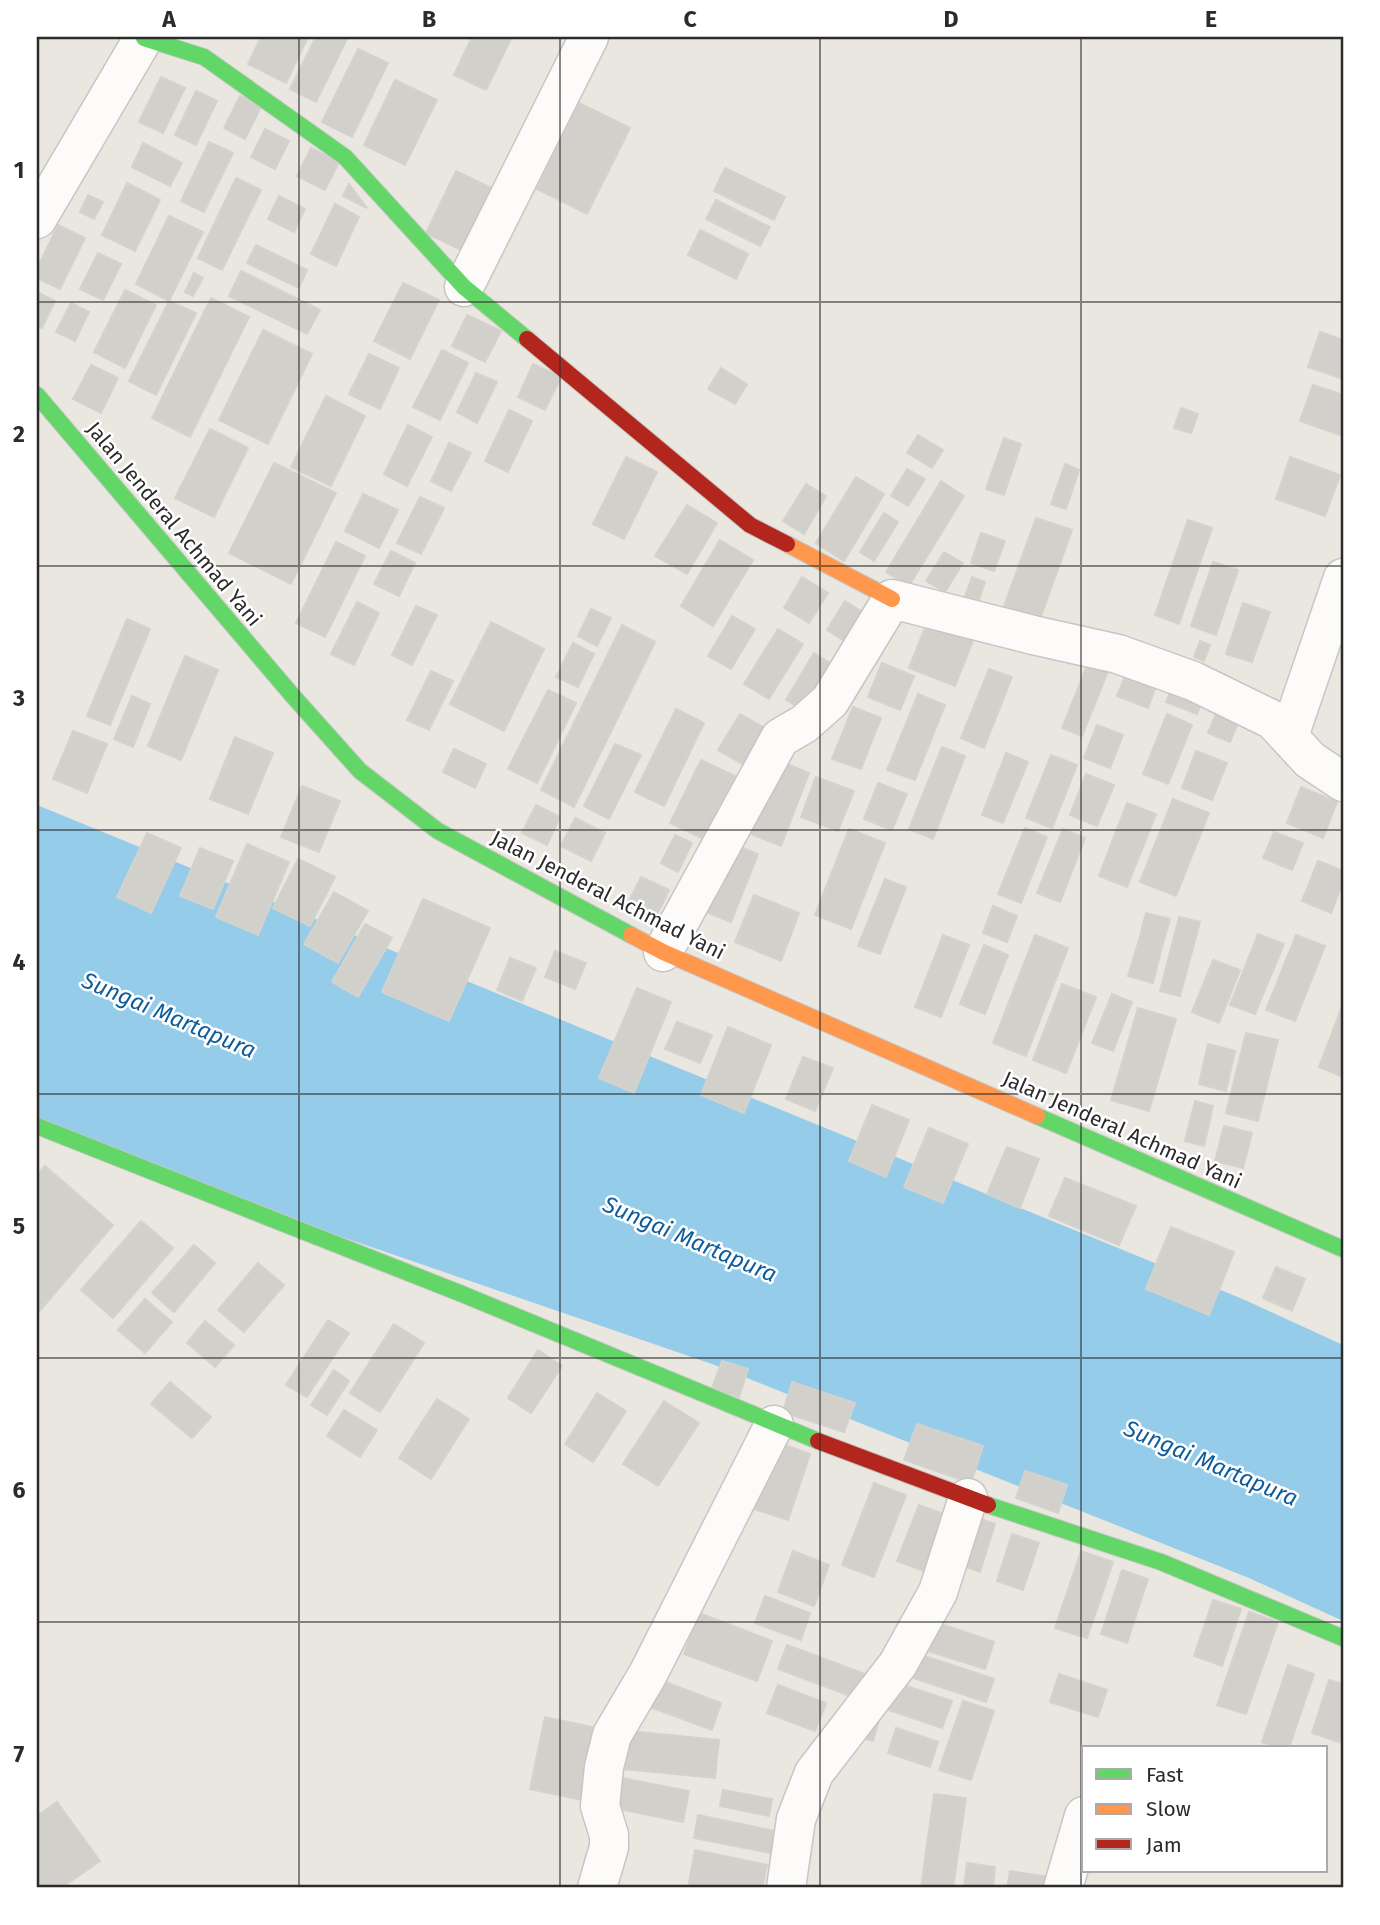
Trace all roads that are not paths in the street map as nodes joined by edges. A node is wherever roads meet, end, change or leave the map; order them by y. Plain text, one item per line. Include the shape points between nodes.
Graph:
1 (144, 37) edge
2 (589, 37) edge
3 (37, 219) edge
4 (464, 287) junction
5 (37, 395) edge
6 (1343, 578) edge
7 (892, 599) junction
8 (1289, 736) junction
9 (1343, 782) edge
10 (663, 952) junction
11 (37, 1126) edge
12 (1343, 1250) edge
13 (774, 1425) junction
14 (968, 1498) junction
15 (1343, 1638) edge
16 (1082, 1823) edge
17 (597, 1888) edge
18 (786, 1888) edge
19 (1063, 1888) edge

1 - 3 street
1 - 4 main road via 204,57 345,157
2 - 4 street
4 - 7 main road via 750,525
5 - 10 main road, Jalan Jenderal Achmad Yani via 360,771 438,831
6 - 8 street
7 - 8 street via 1118,654 1193,681 1273,720
7 - 10 street via 830,701 780,738
8 - 9 street via 1310,760
10 - 12 main road, Jalan Jenderal Achmad Yani
11 - 13 main road via 462,1294
13 - 14 main road
13 - 17 street via 648,1674 612,1735 600,1806 609,1847
14 - 15 main road via 1161,1562
14 - 18 street via 938,1592 898,1664 814,1773 796,1819
16 - 19 street

